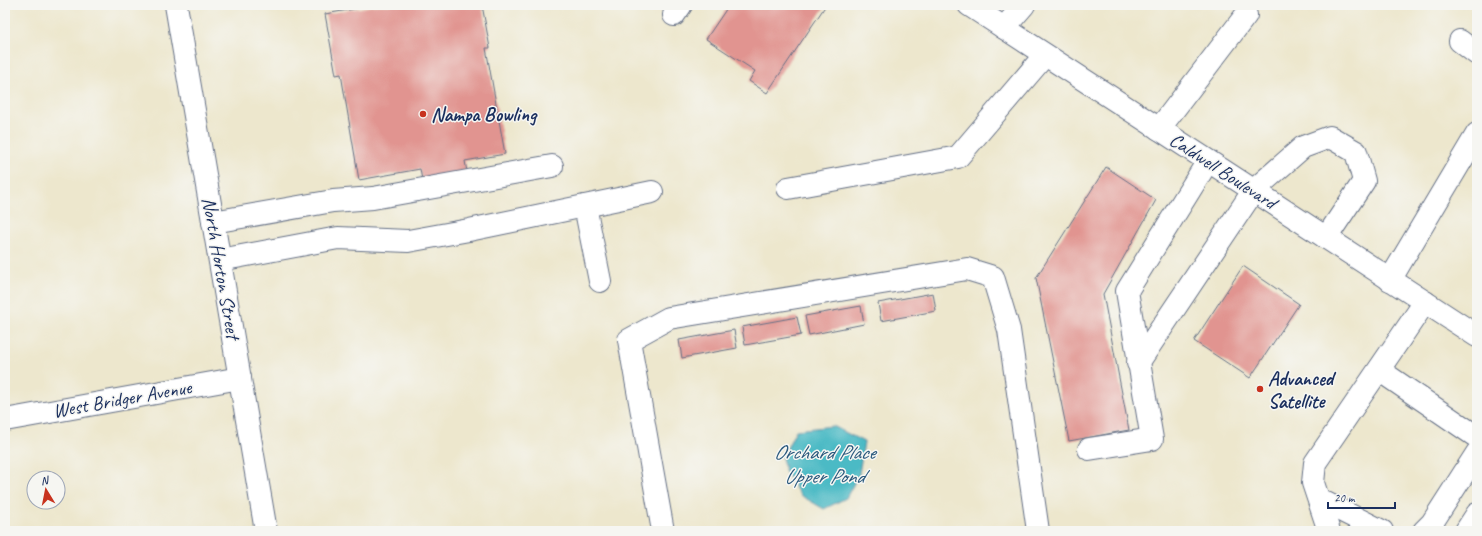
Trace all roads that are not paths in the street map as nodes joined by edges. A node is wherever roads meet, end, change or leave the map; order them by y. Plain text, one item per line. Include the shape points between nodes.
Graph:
1 (176, 5) edge
2 (969, 5) edge
3 (1024, 5) edge
4 (1246, 15) dead end
5 (1004, 28) junction
6 (1460, 42) dead end
7 (1045, 54) junction
8 (1477, 54) edge
9 (1159, 129) junction
10 (1477, 134) edge
11 (1208, 161) junction
12 (552, 166) dead end
13 (788, 188) dead end
14 (1254, 190) junction
15 (652, 192) dead end
16 (586, 206) junction
17 (213, 222) junction
18 (1326, 238) junction
19 (220, 260) junction
20 (600, 280) dead end
21 (1390, 280) junction
22 (1425, 302) junction
23 (1477, 336) edge
24 (1138, 363) junction
25 (1379, 370) junction
26 (240, 378) junction
27 (5, 420) edge
28 (1477, 437) edge
29 (1089, 449) dead end
30 (1477, 453) edge
31 (1320, 500) junction
32 (1477, 514) edge
33 (266, 531) edge
34 (662, 531) edge
35 (1038, 531) edge
36 (1329, 531) edge
37 (1382, 531) edge
38 (1424, 531) edge
39 (1466, 531) edge

1 - 17 street, North Horton Street
2 - 5 street, Caldwell Boulevard
3 - 5 street
4 - 9 street
5 - 7 street, Caldwell Boulevard
6 - 8 street
7 - 9 street, Caldwell Boulevard
7 - 13 street via 958,157
9 - 11 street, Caldwell Boulevard
10 - 21 street
11 - 14 street, Caldwell Boulevard
11 - 24 street via 1127,291
12 - 17 street via 373,198 333,201
14 - 18 street, Caldwell Boulevard
14 - 18 street via 1303,147 1330,137 1356,152 1364,181
14 - 24 street
15 - 16 street
16 - 19 street via 408,240 338,238
16 - 20 street
17 - 19 street, North Horton Street
18 - 21 street, Caldwell Boulevard
19 - 26 street, North Horton Street
21 - 22 street, Caldwell Boulevard
22 - 23 street, Caldwell Boulevard
22 - 25 street
24 - 29 street via 1152,439
25 - 28 street
25 - 31 street via 1315,463 1313,483
26 - 27 street, West Bridger Avenue
26 - 33 street, North Horton Street
30 - 38 street via 1432,523
31 - 36 street
31 - 37 street
32 - 39 street
34 - 35 street via 629,340 669,318 967,268 993,277 1009,330

